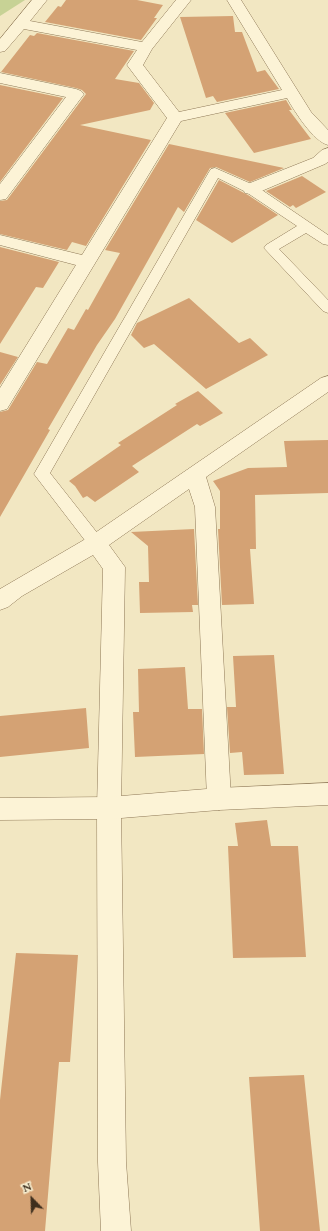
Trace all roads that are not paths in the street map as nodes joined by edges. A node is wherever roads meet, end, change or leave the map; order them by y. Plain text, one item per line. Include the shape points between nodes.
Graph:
1 (40, 0) edge
2 (184, 0) edge
3 (234, 0) edge
4 (20, 24) junction
5 (146, 47) junction
6 (0, 48) edge
7 (0, 78) edge
8 (291, 93) junction
9 (175, 118) junction
10 (328, 140) edge
11 (328, 153) edge
12 (250, 189) junction
13 (0, 194) edge
14 (306, 227) junction
15 (0, 240) edge
16 (328, 241) edge
17 (86, 262) junction
18 (328, 308) edge
19 (328, 383) edge
20 (1, 400) edge
21 (195, 474) junction
22 (96, 543) junction
23 (0, 601) edge
24 (328, 794) edge
25 (219, 799) junction
26 (109, 808) junction
27 (0, 809) edge
28 (116, 1231) edge

1 - 4 street
2 - 5 street
3 - 8 street
4 - 5 street
4 - 6 street
5 - 9 street via 135,65
7 - 13 street via 76,94
8 - 9 street
8 - 10 street via 305,115
9 - 17 street
11 - 12 street via 319,161
12 - 14 lane
12 - 22 lane via 215,172 42,474
14 - 16 lane
14 - 18 lane via 271,248
15 - 17 street
17 - 20 street
19 - 21 street
21 - 22 street
21 - 25 street via 204,507
22 - 23 street via 14,590
22 - 26 street via 114,567
24 - 25 street
25 - 26 street
26 - 27 street
26 - 28 street via 112,1162

